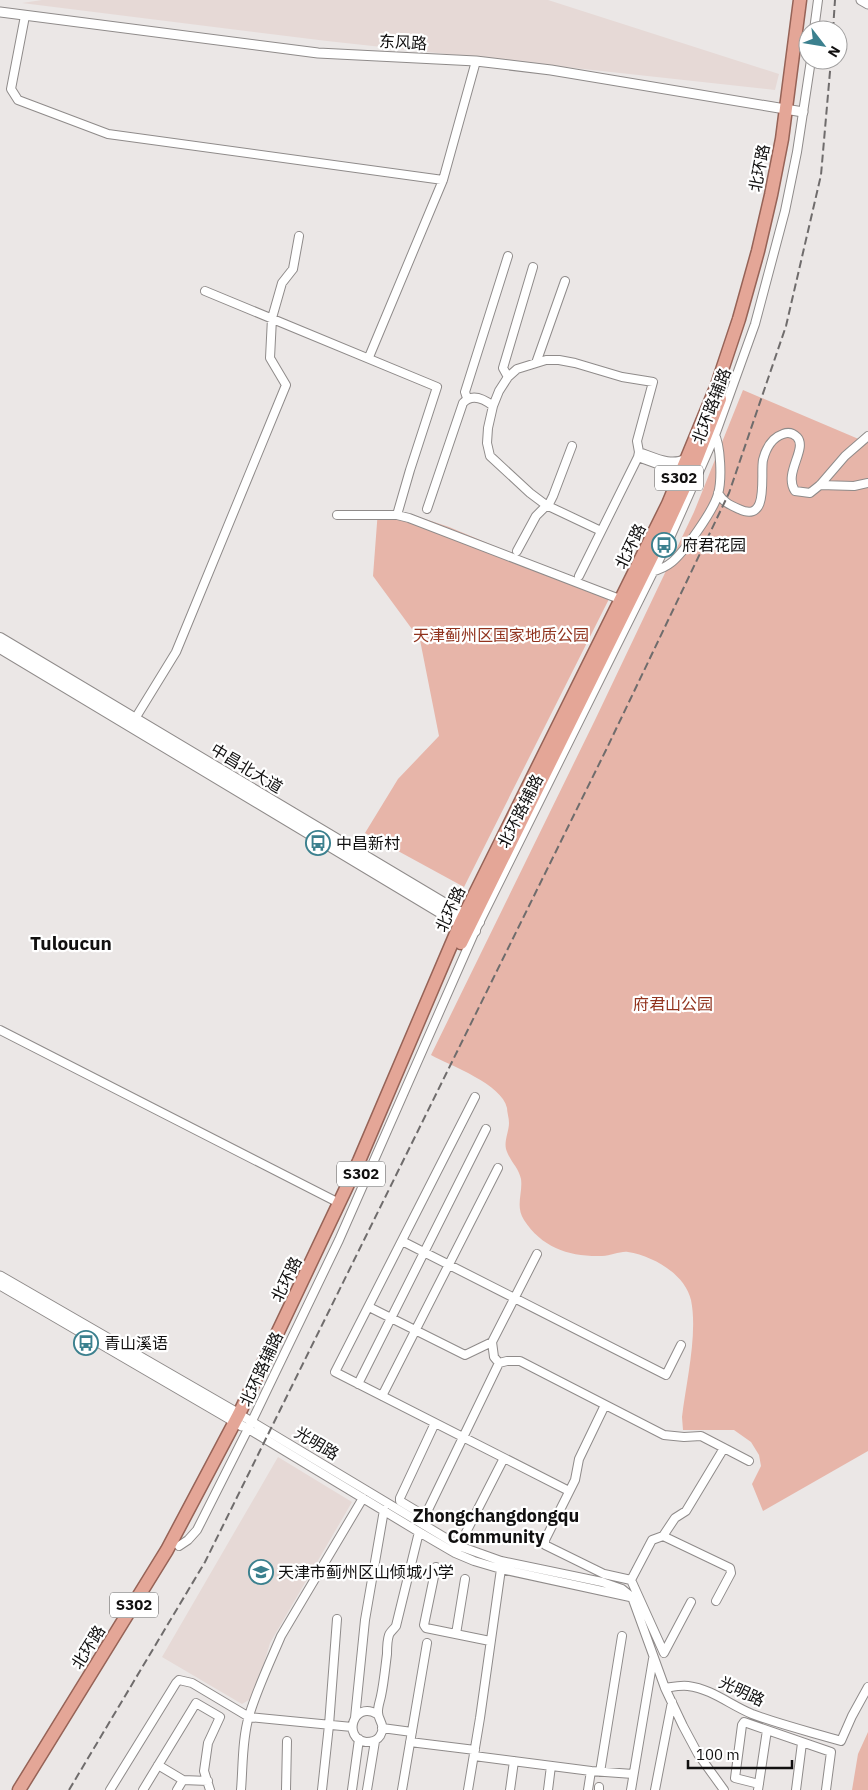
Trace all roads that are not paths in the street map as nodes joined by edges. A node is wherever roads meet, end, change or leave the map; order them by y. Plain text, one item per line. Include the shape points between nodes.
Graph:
1 (800, 0) edge
2 (809, 0) edge
3 (818, 0) edge
4 (861, 0) edge
5 (868, 4) edge
6 (0, 12) edge
7 (25, 16) junction
8 (815, 20) edge
9 (476, 61) junction
10 (808, 70) edge
11 (795, 110) junction
12 (443, 180) junction
13 (299, 236) dead end
14 (508, 256) dead end
15 (533, 267) dead end
16 (565, 281) dead end
17 (205, 291) dead end
18 (272, 318) junction
19 (369, 357) junction
20 (536, 363) junction
21 (508, 377) junction
22 (467, 398) junction
23 (493, 406) junction
24 (713, 430) junction
25 (868, 436) edge
26 (572, 446) dead end
27 (638, 454) junction
28 (688, 456) junction
29 (677, 483) junction
30 (868, 483) edge
31 (820, 485) junction
32 (718, 493) junction
33 (724, 502) junction
34 (714, 503) junction
35 (546, 505) junction
36 (427, 509) dead end
37 (337, 514) dead end
38 (397, 516) junction
39 (601, 531) junction
40 (517, 552) dead end
41 (649, 573) junction
42 (579, 576) dead end
43 (617, 598) dead end
44 (0, 638) edge
45 (0, 648) edge
46 (132, 723) junction
47 (470, 923) junction
48 (0, 1030) edge
49 (475, 1097) dead end
50 (486, 1129) dead end
51 (498, 1168) dead end
52 (340, 1203) junction
53 (402, 1241) junction
54 (424, 1252) junction
55 (537, 1254) dead end
56 (448, 1265) junction
57 (0, 1276) edge
58 (0, 1285) edge
59 (515, 1298) junction
60 (369, 1306) junction
61 (391, 1318) junction
62 (416, 1330) junction
63 (492, 1342) junction
64 (681, 1345) dead end
65 (499, 1363) junction
66 (358, 1384) junction
67 (382, 1396) junction
68 (605, 1405) junction
69 (244, 1422) junction
70 (435, 1423) junction
71 (464, 1437) junction
72 (724, 1448) junction
73 (504, 1458) junction
74 (749, 1462) dead end
75 (569, 1491) junction
76 (363, 1498) junction
77 (384, 1510) junction
78 (419, 1532) junction
79 (663, 1536) junction
80 (457, 1549) junction
81 (436, 1568) dead end
82 (501, 1568) junction
83 (465, 1579) dead end
84 (631, 1580) junction
85 (632, 1597) junction
86 (716, 1601) dead end
87 (691, 1602) dead end
88 (337, 1619) dead end
89 (456, 1634) junction
90 (622, 1636) dead end
91 (490, 1641) junction
92 (427, 1643) dead end
93 (653, 1657) junction
94 (868, 1687) edge
95 (665, 1688) junction
96 (672, 1702) junction
97 (377, 1714) junction
98 (249, 1717) junction
99 (355, 1718) junction
100 (329, 1725) junction
101 (352, 1727) junction
102 (382, 1728) junction
103 (767, 1730) junction
104 (412, 1732) junction
105 (359, 1740) junction
106 (287, 1741) dead end
107 (375, 1741) junction
108 (410, 1742) junction
109 (802, 1743) junction
110 (474, 1753) junction
111 (514, 1761) junction
112 (158, 1765) junction
113 (551, 1766) junction
114 (591, 1771) junction
115 (600, 1772) junction
116 (633, 1774) junction
117 (183, 1780) junction
118 (208, 1781) junction
119 (758, 1787) edge
120 (723, 1788) edge
121 (19, 1790) edge
122 (28, 1790) edge
123 (110, 1790) edge
124 (143, 1790) edge
125 (177, 1790) edge
126 (210, 1790) edge
127 (241, 1790) edge
128 (286, 1790) edge
129 (322, 1790) edge
130 (352, 1790) edge
131 (367, 1790) edge
132 (402, 1790) edge
133 (468, 1790) edge
134 (510, 1790) edge
135 (548, 1790) edge
136 (588, 1790) edge
137 (630, 1790) edge
138 (655, 1790) edge
139 (731, 1790) edge
140 (796, 1790) edge
141 (826, 1790) edge

1 - 11 highway, 北环路 / S302
2 - 11 highway, 北环路 / S302
3 - 8 street
4 - 5 street
6 - 7 street, 东风路
7 - 9 street, 东风路 via 318,53
7 - 12 street via 11,89 18,100 108,134
9 - 11 street, 东风路
9 - 12 street
10 - 11 street
11 - 24 highway, 北环路 / S302 via 769,237
11 - 28 highway, 北环路 / S302 via 728,354
12 - 19 street
13 - 18 street via 293,269 282,283
14 - 22 street via 465,392
15 - 21 street via 503,368
16 - 20 street
17 - 18 street
18 - 19 street
18 - 46 street via 270,358 286,385 176,652
19 - 38 street via 437,387
20 - 21 street via 517,369
20 - 27 street via 560,360 653,382 637,441
21 - 23 street
22 - 23 street via 474,397
22 - 36 street
23 - 35 street via 487,443 490,456
24 - 32 street via 720,450
24 - 41 highway, 北环路 / S302
25 - 31 street via 839,462
26 - 35 street via 553,496
27 - 28 street via 674,462
27 - 29 street via 672,469
27 - 39 street
28 - 29 highway, 北环路 / S302
29 - 47 highway, 北环路 / S302
30 - 31 street
31 - 33 street via 810,493 795,491 790,479 800,442 792,434 785,433 768,446 758,506 746,512
32 - 33 street
32 - 34 street
33 - 34 street
34 - 41 street via 674,561
35 - 39 street
35 - 40 street via 536,516
37 - 38 street
38 - 43 street via 431,526
39 - 42 street
41 - 47 highway, 北环路 / S302
44 - 46 main road, 中昌北大道
45 - 46 main road, 中昌北大道
46 - 47 main road, 中昌北大道
47 - 52 highway, 北环路 / S302
47 - 69 highway, 北环路 / S302 via 362,1172
48 - 52 street
49 - 53 street
50 - 54 street
51 - 56 street
52 - 69 highway, 北环路 / S302
53 - 54 street
53 - 60 street
54 - 56 street
54 - 61 street
55 - 59 street
56 - 59 street
56 - 62 street
57 - 69 street, 光明路
58 - 69 street, 光明路
59 - 63 street
59 - 64 street via 666,1375
60 - 61 street
60 - 66 street via 335,1372
61 - 62 street
61 - 66 street
62 - 63 street via 465,1354
62 - 67 street
63 - 65 street via 494,1357
65 - 68 street via 520,1361
65 - 71 street
66 - 67 street
67 - 70 street
68 - 72 street via 664,1435 701,1436
68 - 75 street via 579,1459
69 - 76 street, 光明路
69 - 80 street, 光明路 via 434,1532
69 - 121 highway, 北环路 / S302
69 - 122 highway, 北环路 / S302 via 179,1546
70 - 71 street
70 - 71 street via 400,1498 425,1516
71 - 73 street
72 - 74 street
72 - 79 street via 686,1512 675,1518
73 - 75 street
73 - 80 street
75 - 84 street via 545,1545 604,1574
76 - 77 street, 光明路
76 - 98 street via 281,1636
77 - 78 street, 光明路
77 - 99 street via 365,1620
78 - 80 street, 光明路
78 - 97 street via 396,1626 389,1634
79 - 84 street via 652,1540
79 - 86 street via 730,1568 731,1573
80 - 82 street, 光明路 via 474,1561
80 - 85 street, 光明路 via 602,1582 622,1589
81 - 89 street via 424,1625
82 - 85 street, 光明路
82 - 91 street
83 - 89 street
84 - 87 street via 664,1653
85 - 93 street
88 - 100 street
89 - 91 street
90 - 115 street
91 - 110 street
92 - 104 street
93 - 95 street
93 - 116 street
94 - 95 street, 光明路 via 841,1741 750,1713 701,1689 687,1686
95 - 96 street
96 - 120 street via 698,1754
96 - 138 street
97 - 99 street via 368,1710
97 - 102 street
98 - 100 street
98 - 123 street via 192,1683 179,1680
98 - 127 street
99 - 101 street
100 - 101 street
100 - 129 street
101 - 105 street
102 - 104 street
102 - 107 street via 380,1737
103 - 109 street
103 - 119 street
103 - 119 street via 744,1722 742,1725 735,1778
104 - 108 street
105 - 107 street
105 - 130 street
106 - 128 street
107 - 131 street
108 - 110 street
108 - 132 street
109 - 140 street
109 - 141 street via 831,1752
110 - 111 street
110 - 133 street
111 - 113 street
111 - 134 street
112 - 117 street
112 - 118 street via 196,1703 220,1717 208,1743 204,1771
112 - 124 street
113 - 114 street
113 - 135 street
114 - 115 street
114 - 136 street
115 - 116 street
116 - 137 street
117 - 118 street
117 - 125 street
118 - 126 street
120 - 139 street

